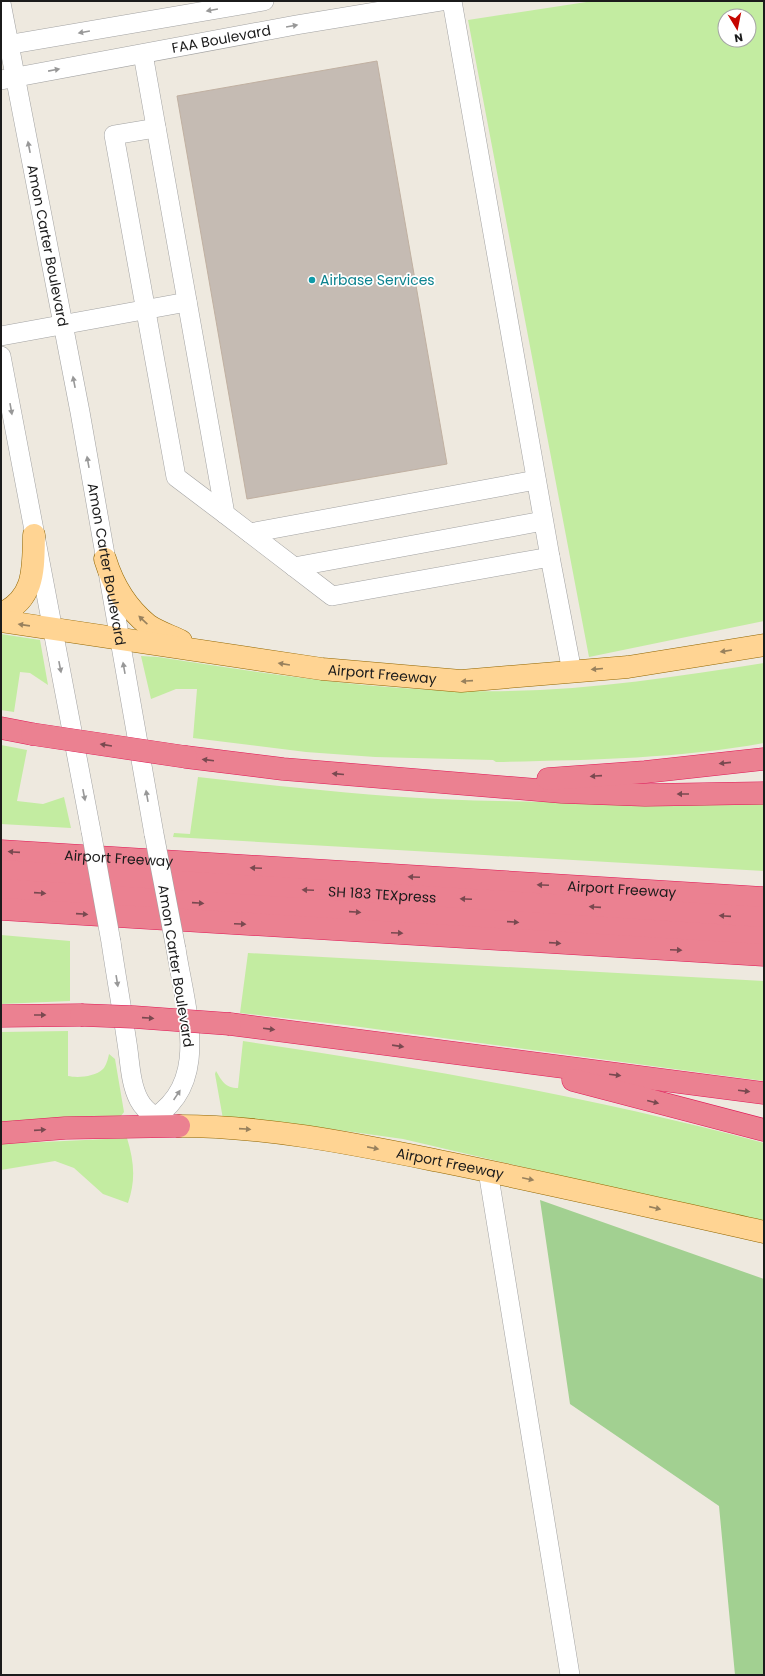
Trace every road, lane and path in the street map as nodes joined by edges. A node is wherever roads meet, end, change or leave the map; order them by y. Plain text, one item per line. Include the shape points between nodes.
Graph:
1 (264, 1) edge
2 (442, 1) edge
3 (452, 1) edge
4 (1, 3) edge
5 (5, 45) edge
6 (143, 54) junction
7 (8, 79) edge
8 (156, 128) junction
9 (187, 302) junction
10 (145, 309) junction
11 (62, 324) junction
12 (1, 336) edge
13 (1, 356) edge
14 (536, 480) junction
15 (225, 514) junction
16 (543, 521) junction
17 (250, 533) junction
18 (34, 534) junction
19 (550, 557) junction
20 (105, 559) junction
21 (294, 568) junction
22 (1, 614) edge
23 (1, 621) edge
24 (53, 629) junction
25 (118, 639) junction
26 (764, 644) edge
27 (202, 651) junction
28 (572, 672) junction
29 (1, 728) edge
30 (764, 759) edge
31 (377, 777) junction
32 (764, 793) edge
33 (1, 851) edge
34 (1, 871) edge
35 (1, 890) edge
36 (764, 898) edge
37 (1, 909) edge
38 (764, 918) edge
39 (764, 938) edge
40 (727, 953) junction
41 (764, 955) edge
42 (764, 959) edge
43 (1, 1016) edge
44 (506, 1061) junction
45 (764, 1093) edge
46 (155, 1117) junction
47 (135, 1126) junction
48 (179, 1126) junction
49 (764, 1130) edge
50 (1, 1133) edge
51 (488, 1171) junction
52 (764, 1232) edge
53 (570, 1675) edge

1 -> 5 street, FAA Boulevard
6 -> 2 street, FAA Boulevard
3 - 14 street
4 - 5 street, Amon Carter Boulevard
5 - 7 street, Amon Carter Boulevard
7 -> 6 street, FAA Boulevard
6 - 8 street
11 -> 7 street, Amon Carter Boulevard
8 - 9 street
8 - 10 street via 114,135
9 - 10 street
9 - 15 street
10 - 11 street
10 - 15 street via 176,477
11 - 12 street
20 -> 11 street, Amon Carter Boulevard
13 -> 18 street
14 - 16 street
14 - 17 street
15 - 17 street
16 - 19 street
16 - 21 street
17 - 21 street
18 - 22 main road via 32,574 24,596
18 - 24 street
19 - 21 street via 332,596
19 - 28 street
20 - 25 street, Amon Carter Boulevard
27 -> 20 main road via 149,626 133,611 119,593
24 -> 23 main road, Airport Freeway
24 - 25 main road, Airport Freeway
24 -> 46 street, bridge via 111,942 134,1086 142,1104
25 - 27 main road, Airport Freeway
46 -> 25 street, Amon Carter Boulevard, bridge via 170,1105 183,1086 190,1057 190,1033
26 -> 28 main road, Airport Freeway via 628,667
28 -> 27 main road, Airport Freeway via 461,681 322,670
31 -> 29 highway, bridge via 186,757
30 -> 31 highway via 562,779
32 -> 31 highway via 645,795 562,792
36 -> 33 highway, Airport Freeway
38 -> 34 highway, SH 183 TEXpress
35 -> 39 highway, SH 183 TEXpress
37 -> 40 highway
40 - 41 highway
40 - 42 highway
43 -> 44 highway, bridge via 81,1015 230,1024
44 -> 45 highway
44 -> 49 highway via 615,1093
46 - 47 street, Amon Carter Boulevard
46 - 48 street
47 - 48 highway
50 -> 47 highway
48 -> 51 main road, Airport Freeway via 251,1129 348,1142
51 -> 52 main road, Airport Freeway
51 - 53 street

